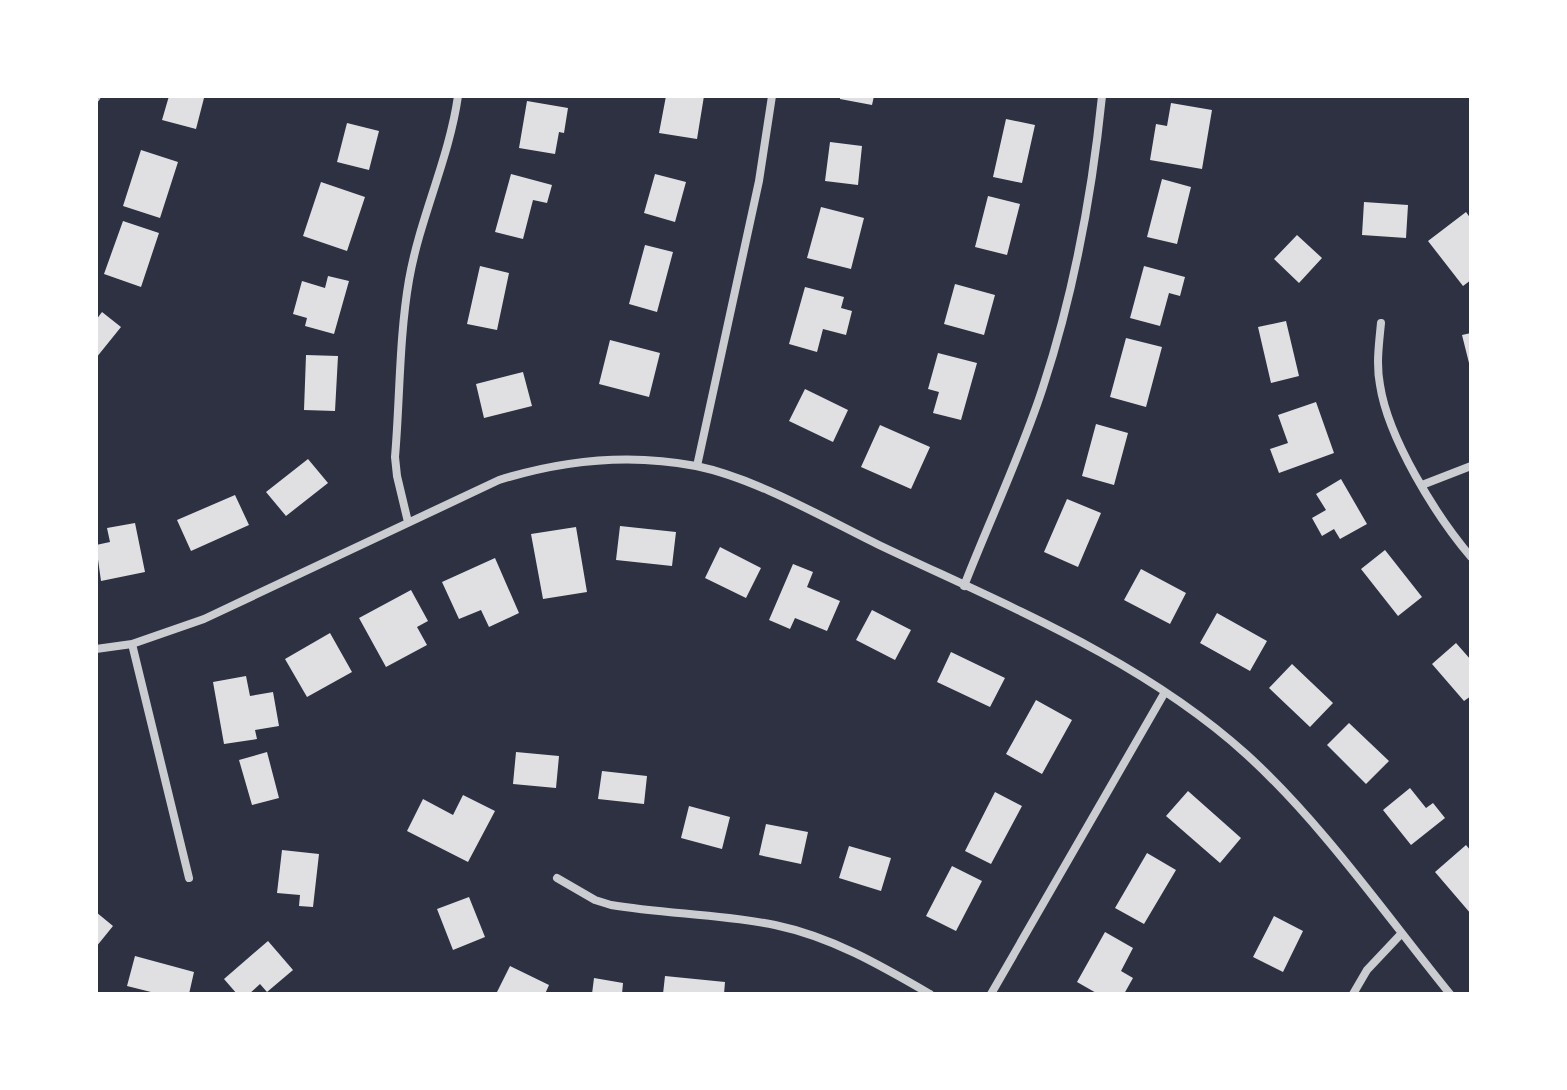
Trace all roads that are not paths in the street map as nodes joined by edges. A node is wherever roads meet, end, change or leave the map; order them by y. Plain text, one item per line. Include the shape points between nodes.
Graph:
1 (458, 96) edge
2 (772, 96) edge
3 (1102, 96) edge
4 (1381, 323) dead end
5 (697, 466) junction
6 (1471, 466) edge
7 (1422, 485) junction
8 (408, 522) junction
9 (1471, 557) edge
10 (964, 586) junction
11 (132, 644) junction
12 (96, 649) edge
13 (1165, 692) junction
14 (189, 878) dead end
15 (557, 878) dead end
16 (1401, 934) junction
17 (930, 994) edge
18 (991, 994) edge
19 (1353, 994) edge
20 (1450, 994) edge

1 - 8 street via 406,306 395,457
2 - 5 street via 759,181
3 - 10 street via 1089,205 1061,325 1016,461
4 - 7 street via 1380,385 1394,433
5 - 8 street via 620,459 565,463 499,480
5 - 10 street via 764,489
6 - 7 street
7 - 9 street
8 - 11 street via 204,619
10 - 13 street via 1105,655
11 - 12 street
11 - 14 street
13 - 16 street via 1221,732 1274,781
13 - 18 street
15 - 17 street via 611,905 737,918 806,933 866,956
16 - 19 street via 1367,970
16 - 20 street

